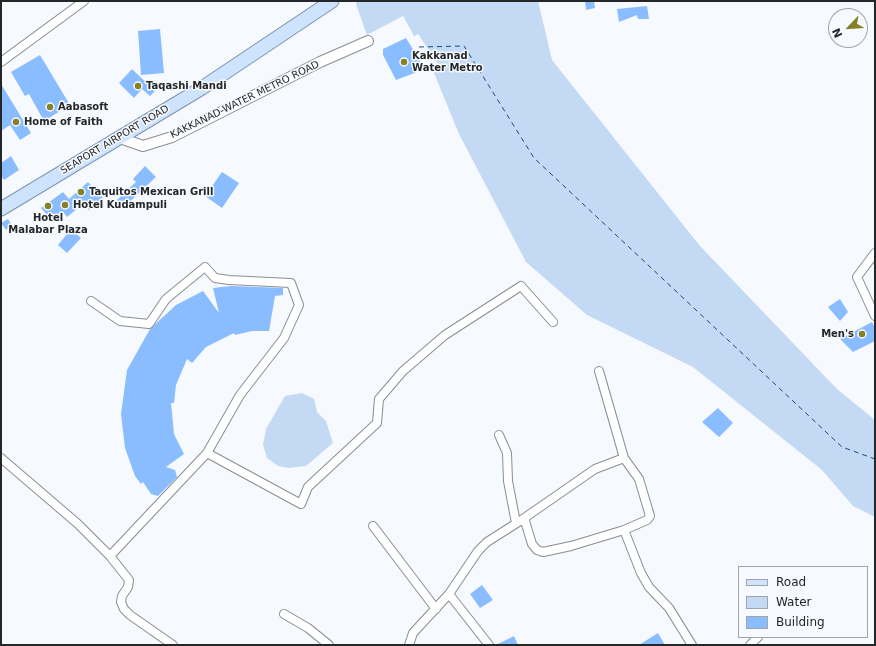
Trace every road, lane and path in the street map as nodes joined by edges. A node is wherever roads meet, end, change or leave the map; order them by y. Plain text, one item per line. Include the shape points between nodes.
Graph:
1 (84, 1) edge
2 (332, 1) edge
3 (368, 41) dead end
4 (1, 62) edge
5 (120, 138) junction
6 (1, 209) edge
7 (875, 253) edge
8 (90, 301) dead end
9 (875, 316) edge
10 (553, 322) dead end
11 (598, 371) dead end
12 (499, 435) dead end
13 (207, 453) junction
14 (1, 458) edge
15 (624, 458) junction
16 (518, 522) junction
17 (373, 526) dead end
18 (624, 530) junction
19 (110, 556) junction
20 (449, 594) junction
21 (436, 608) junction
22 (284, 614) dead end
23 (173, 645) edge
24 (329, 645) edge
25 (409, 645) edge
26 (489, 645) edge
27 (692, 645) edge

1 - 4 street
2 - 5 main road, SEAPORT AIRPORT ROAD
3 - 5 street, KAKKANAD-WATER METRO ROAD via 320,62 172,137 143,146
5 - 6 main road, SEAPORT AIRPORT ROAD
7 - 9 street via 857,276
8 - 13 street via 120,321 149,324 166,299 204,267 215,278 291,283 298,305 284,338 240,395
10 - 13 street via 521,286 445,335 403,371 379,399 377,423 308,487 301,504
11 - 15 street
12 - 16 street via 507,453 508,481
13 - 19 street
14 - 19 street via 78,524
15 - 16 street via 595,469
15 - 18 street via 638,479 650,516 647,520
16 - 18 street via 524,521 532,544 536,550 542,552
16 - 20 street via 487,542 478,551
17 - 21 street
18 - 27 street via 641,573
19 - 23 street via 129,580 122,596 124,609
20 - 21 street
20 - 26 street
21 - 25 street via 412,633
22 - 24 street via 308,628

